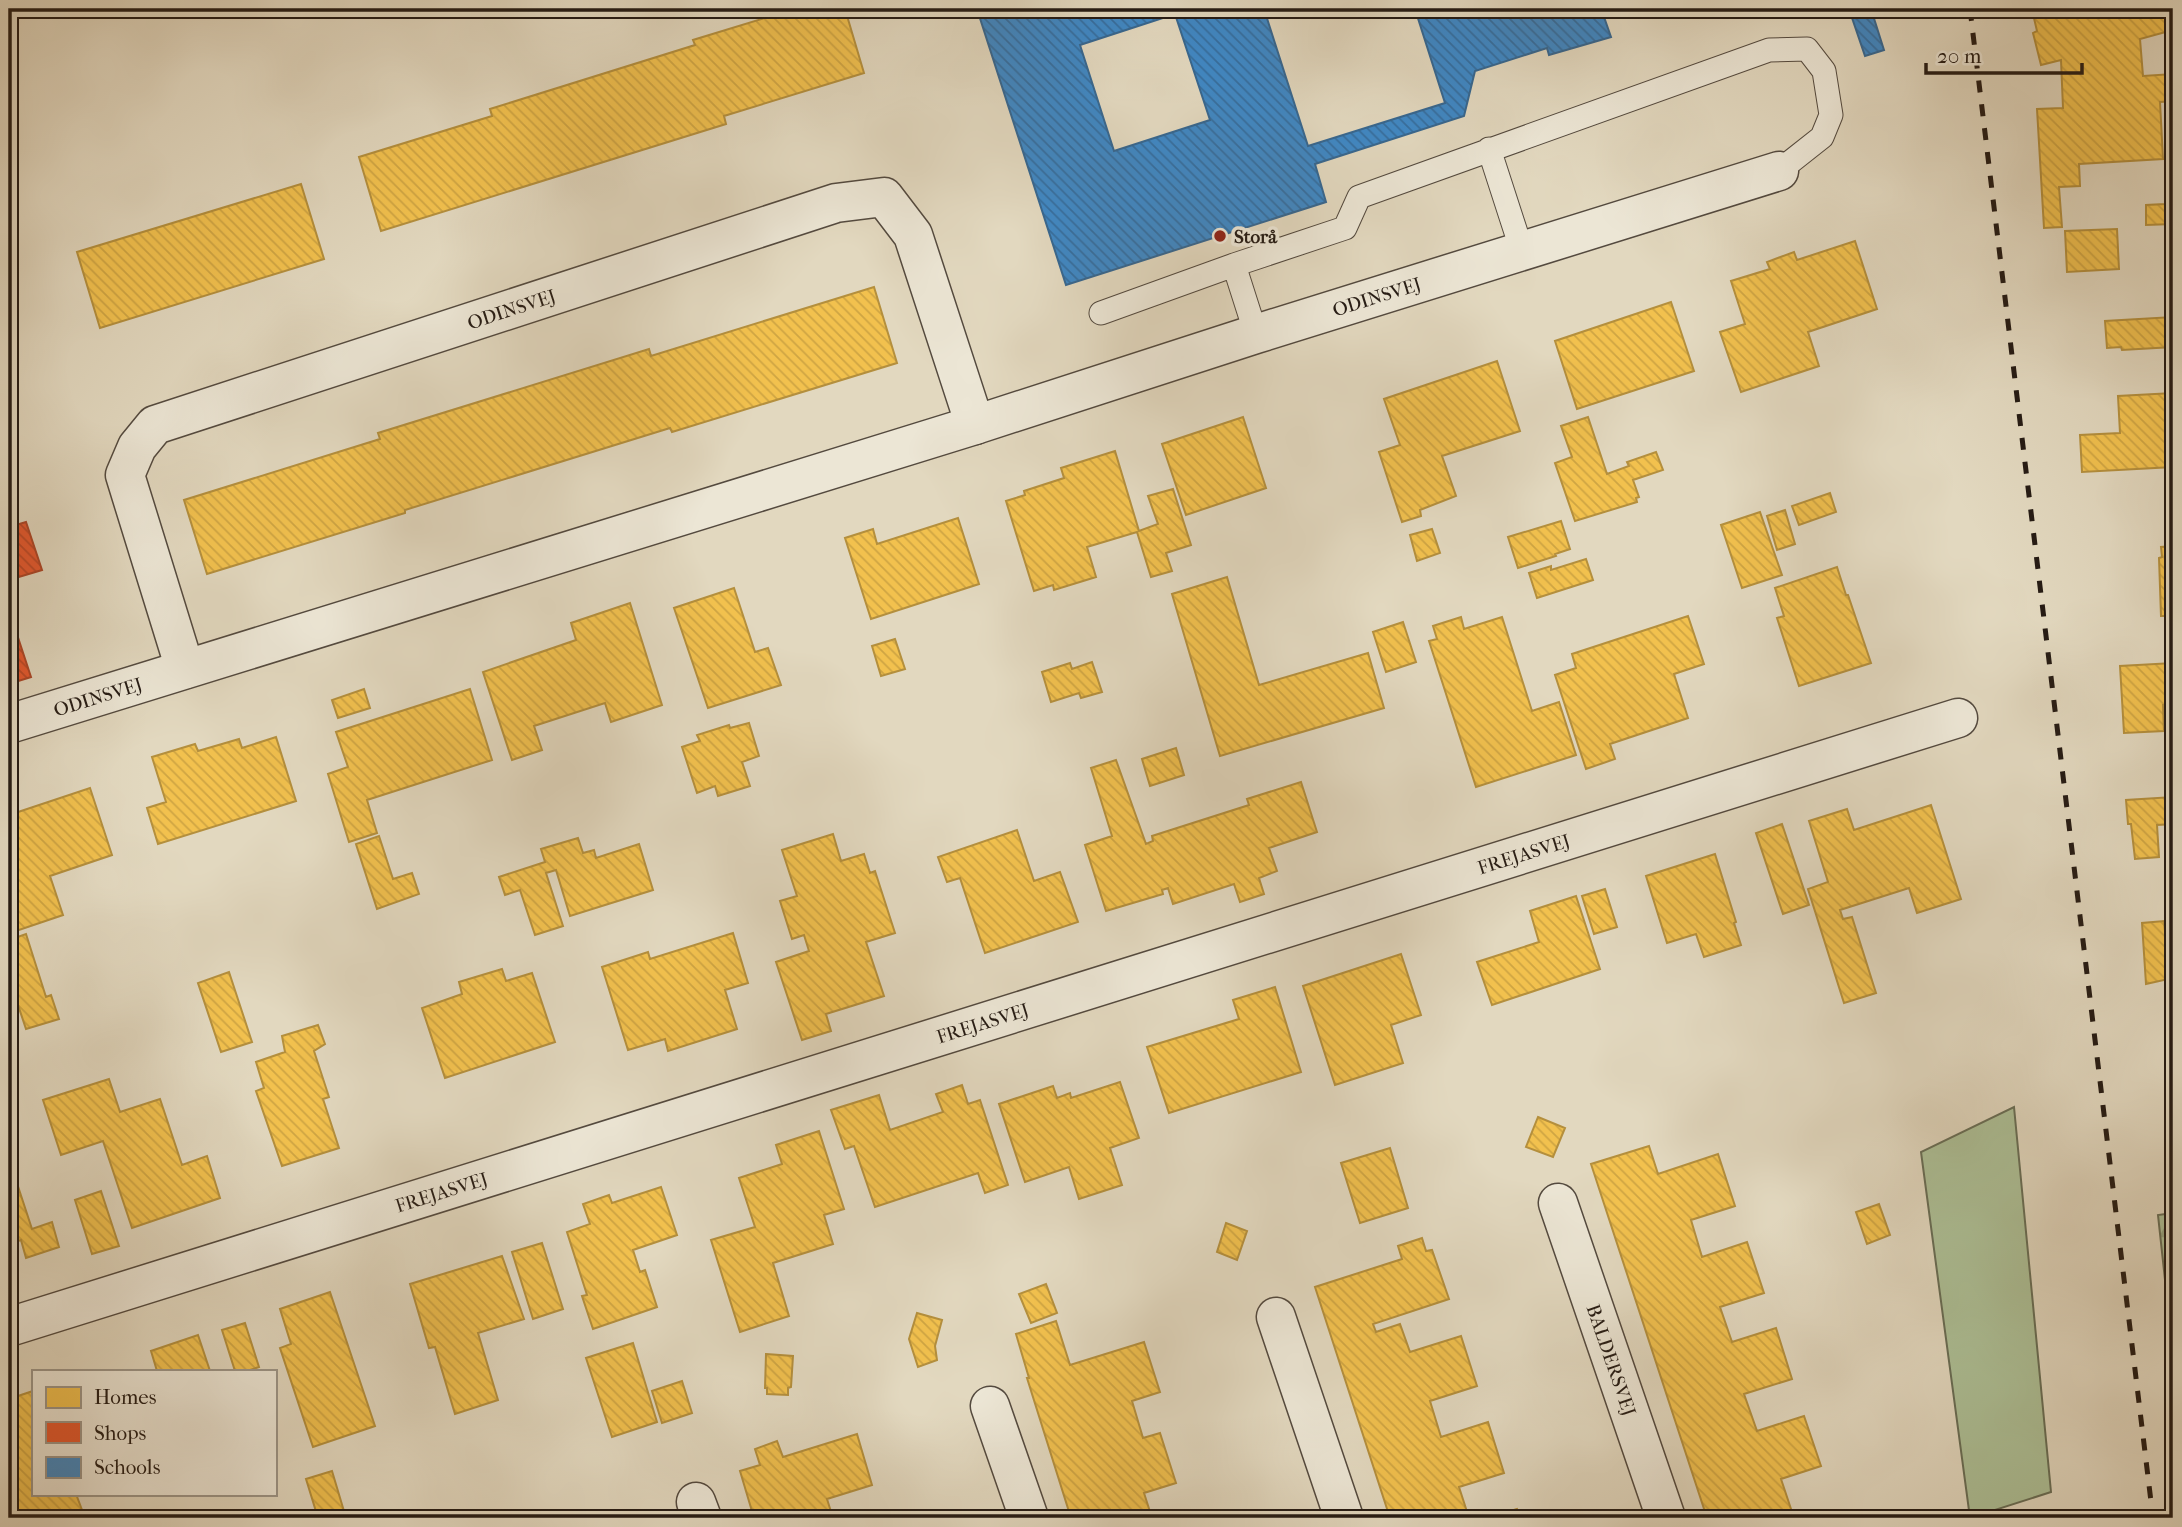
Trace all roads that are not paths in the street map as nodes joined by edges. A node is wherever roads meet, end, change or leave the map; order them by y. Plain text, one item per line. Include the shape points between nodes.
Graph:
1 (1489, 149) junction
2 (1779, 171) joint
3 (1522, 251) junction
4 (1234, 265) junction
5 (1101, 313) dead end
6 (1256, 334) junction
7 (975, 425) junction
8 (185, 669) junction
9 (1958, 718) dead end
10 (9, 724) edge
11 (1558, 1203) dead end
12 (1276, 1317) dead end
13 (9, 1327) edge
14 (990, 1406) dead end
15 (1028, 1518) edge
16 (1344, 1518) edge
17 (1666, 1518) edge

1 - 2 lane via 1769,50 1807,49 1824,71 1831,115 1822,137
1 - 3 lane
1 - 4 lane via 1359,197 1345,228
2 - 3 street, ODINSVEJ
3 - 6 street, ODINSVEJ
4 - 5 lane
4 - 6 lane
6 - 7 street, ODINSVEJ
7 - 8 street, ODINSVEJ
7 - 8 street, ODINSVEJ via 912,235 884,197 836,203 155,425 136,447 125,475
8 - 10 street, ODINSVEJ
9 - 13 street, FREJASVEJ
11 - 17 street, BALDERSVEJ
12 - 16 street
14 - 15 street

